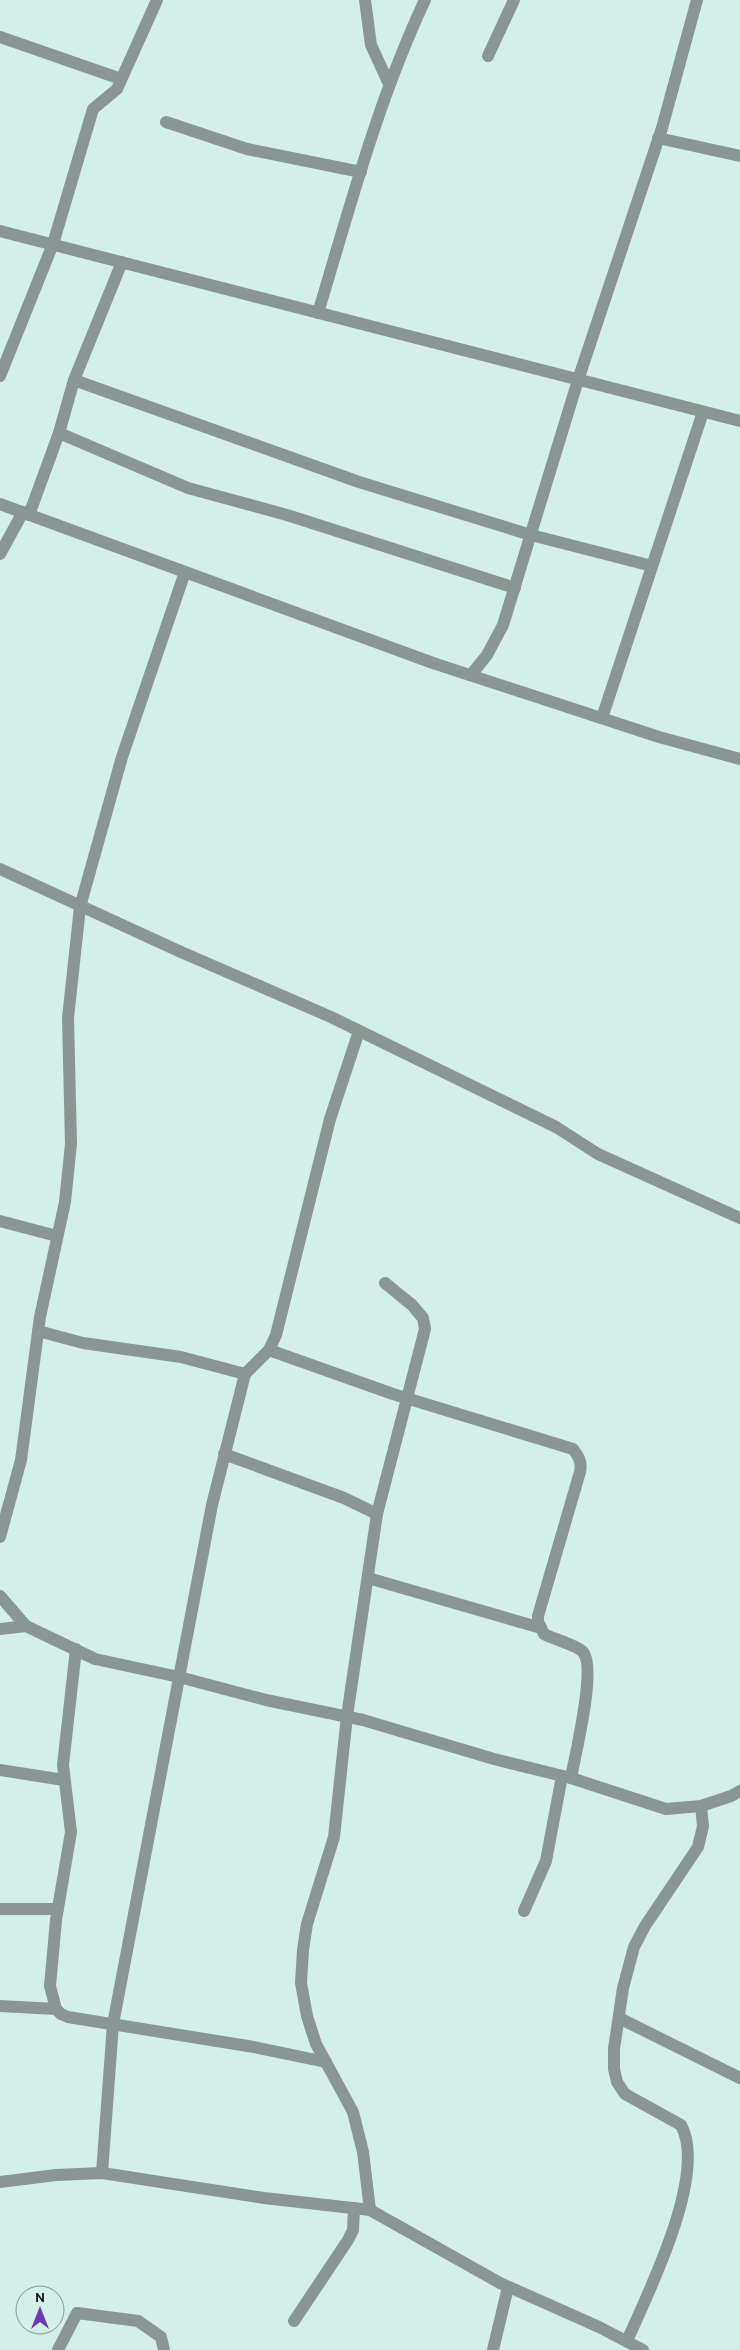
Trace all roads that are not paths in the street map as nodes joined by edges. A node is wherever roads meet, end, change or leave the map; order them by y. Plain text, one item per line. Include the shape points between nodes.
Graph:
1 (365, 0) edge
2 (425, 0) edge
3 (514, 0) edge
4 (697, 0) edge
5 (155, 1) edge
6 (0, 37) edge
7 (488, 56) dead end
8 (121, 80) junction
9 (389, 84) junction
10 (166, 122) dead end
11 (658, 138) junction
12 (740, 156) edge
13 (361, 172) junction
14 (0, 231) edge
15 (53, 244) junction
16 (122, 262) junction
17 (318, 313) junction
18 (0, 376) edge
19 (74, 380) junction
20 (578, 380) junction
21 (703, 412) junction
22 (740, 421) edge
23 (58, 434) junction
24 (0, 504) edge
25 (26, 514) junction
26 (531, 535) junction
27 (0, 554) edge
28 (652, 566) junction
29 (185, 572) junction
30 (515, 588) junction
31 (471, 675) junction
32 (602, 718) junction
33 (740, 759) edge
34 (0, 869) edge
35 (80, 907) junction
36 (359, 1031) junction
37 (740, 1218) edge
38 (0, 1221) edge
39 (57, 1236) junction
40 (384, 1283) dead end
41 (38, 1331) junction
42 (269, 1350) junction
43 (245, 1374) junction
44 (406, 1398) junction
45 (224, 1454) junction
46 (377, 1514) junction
47 (0, 1537) edge
48 (368, 1578) junction
49 (0, 1596) edge
50 (26, 1626) junction
51 (540, 1628) junction
52 (0, 1629) edge
53 (76, 1650) junction
54 (179, 1677) junction
55 (347, 1716) junction
56 (0, 1770) edge
57 (567, 1777) junction
58 (64, 1780) junction
59 (740, 1791) edge
60 (701, 1806) junction
61 (0, 1909) edge
62 (58, 1909) junction
63 (524, 1911) dead end
64 (0, 2006) edge
65 (56, 2008) junction
66 (618, 2018) junction
67 (112, 2024) junction
68 (326, 2062) junction
69 (740, 2078) edge
70 (102, 2173) junction
71 (0, 2182) edge
72 (354, 2208) junction
73 (370, 2210) junction
74 (508, 2286) junction
75 (294, 2321) dead end
76 (627, 2341) junction
77 (58, 2350) edge
78 (164, 2350) edge
79 (493, 2350) edge
80 (643, 2350) edge

1 - 9 street via 371,45
2 - 9 street
3 - 7 street
4 - 11 street
5 - 8 street
6 - 8 street
8 - 15 street via 118,89 93,110
9 - 13 street
10 - 13 street via 247,149
11 - 12 street
11 - 20 street
13 - 17 street
14 - 15 street
15 - 16 street
15 - 18 street
16 - 17 street
16 - 19 street
17 - 20 street
19 - 23 street
19 - 26 street via 359,482
20 - 21 street
20 - 26 street
21 - 22 street
21 - 28 street
23 - 25 street
23 - 30 street via 188,488 287,515
24 - 25 street
25 - 27 street
25 - 29 street
26 - 28 street
26 - 30 street
28 - 32 street
29 - 31 street
29 - 35 street via 122,757
30 - 31 street via 503,626
31 - 32 street
32 - 33 street
34 - 35 street
35 - 36 street
35 - 39 street via 68,1018 71,1144 65,1202
36 - 37 street via 556,1127 598,1154
36 - 42 street via 330,1119 276,1335
38 - 39 street
39 - 41 street
40 - 44 street via 423,1318 425,1329
41 - 43 street via 83,1343 181,1357
41 - 47 street via 21,1460
42 - 43 street
42 - 44 street
43 - 45 street
44 - 46 street
44 - 51 street via 573,1449 578,1455 580,1472 538,1616
45 - 46 street via 344,1498
45 - 54 street
46 - 48 street
48 - 51 street
48 - 55 street
49 - 50 street
50 - 52 street
50 - 53 street
51 - 57 street via 544,1634 582,1651 586,1657 589,1682
53 - 54 street via 95,1659
53 - 58 street via 64,1745
54 - 55 street via 266,1700
54 - 67 street
55 - 57 street
55 - 68 street via 334,1837 307,1924 303,1950 301,1984 307,2016
56 - 58 street
57 - 60 street via 666,1809
57 - 63 street via 546,1861
58 - 62 street via 71,1832
59 - 60 street
60 - 66 street via 701,1839 634,1947
61 - 62 street
62 - 65 street via 50,1986
64 - 65 street
65 - 67 street via 68,2017
66 - 69 street
66 - 76 street via 614,2048 617,2082 625,2094 681,2125 688,2160 668,2248
67 - 68 street
67 - 70 street
68 - 73 street via 353,2112 364,2152
70 - 71 street
70 - 72 street
72 - 73 street
72 - 75 street via 353,2230 348,2240
73 - 74 street
74 - 76 street
74 - 79 street
76 - 80 street
77 - 78 street via 77,2313 138,2321 161,2338

